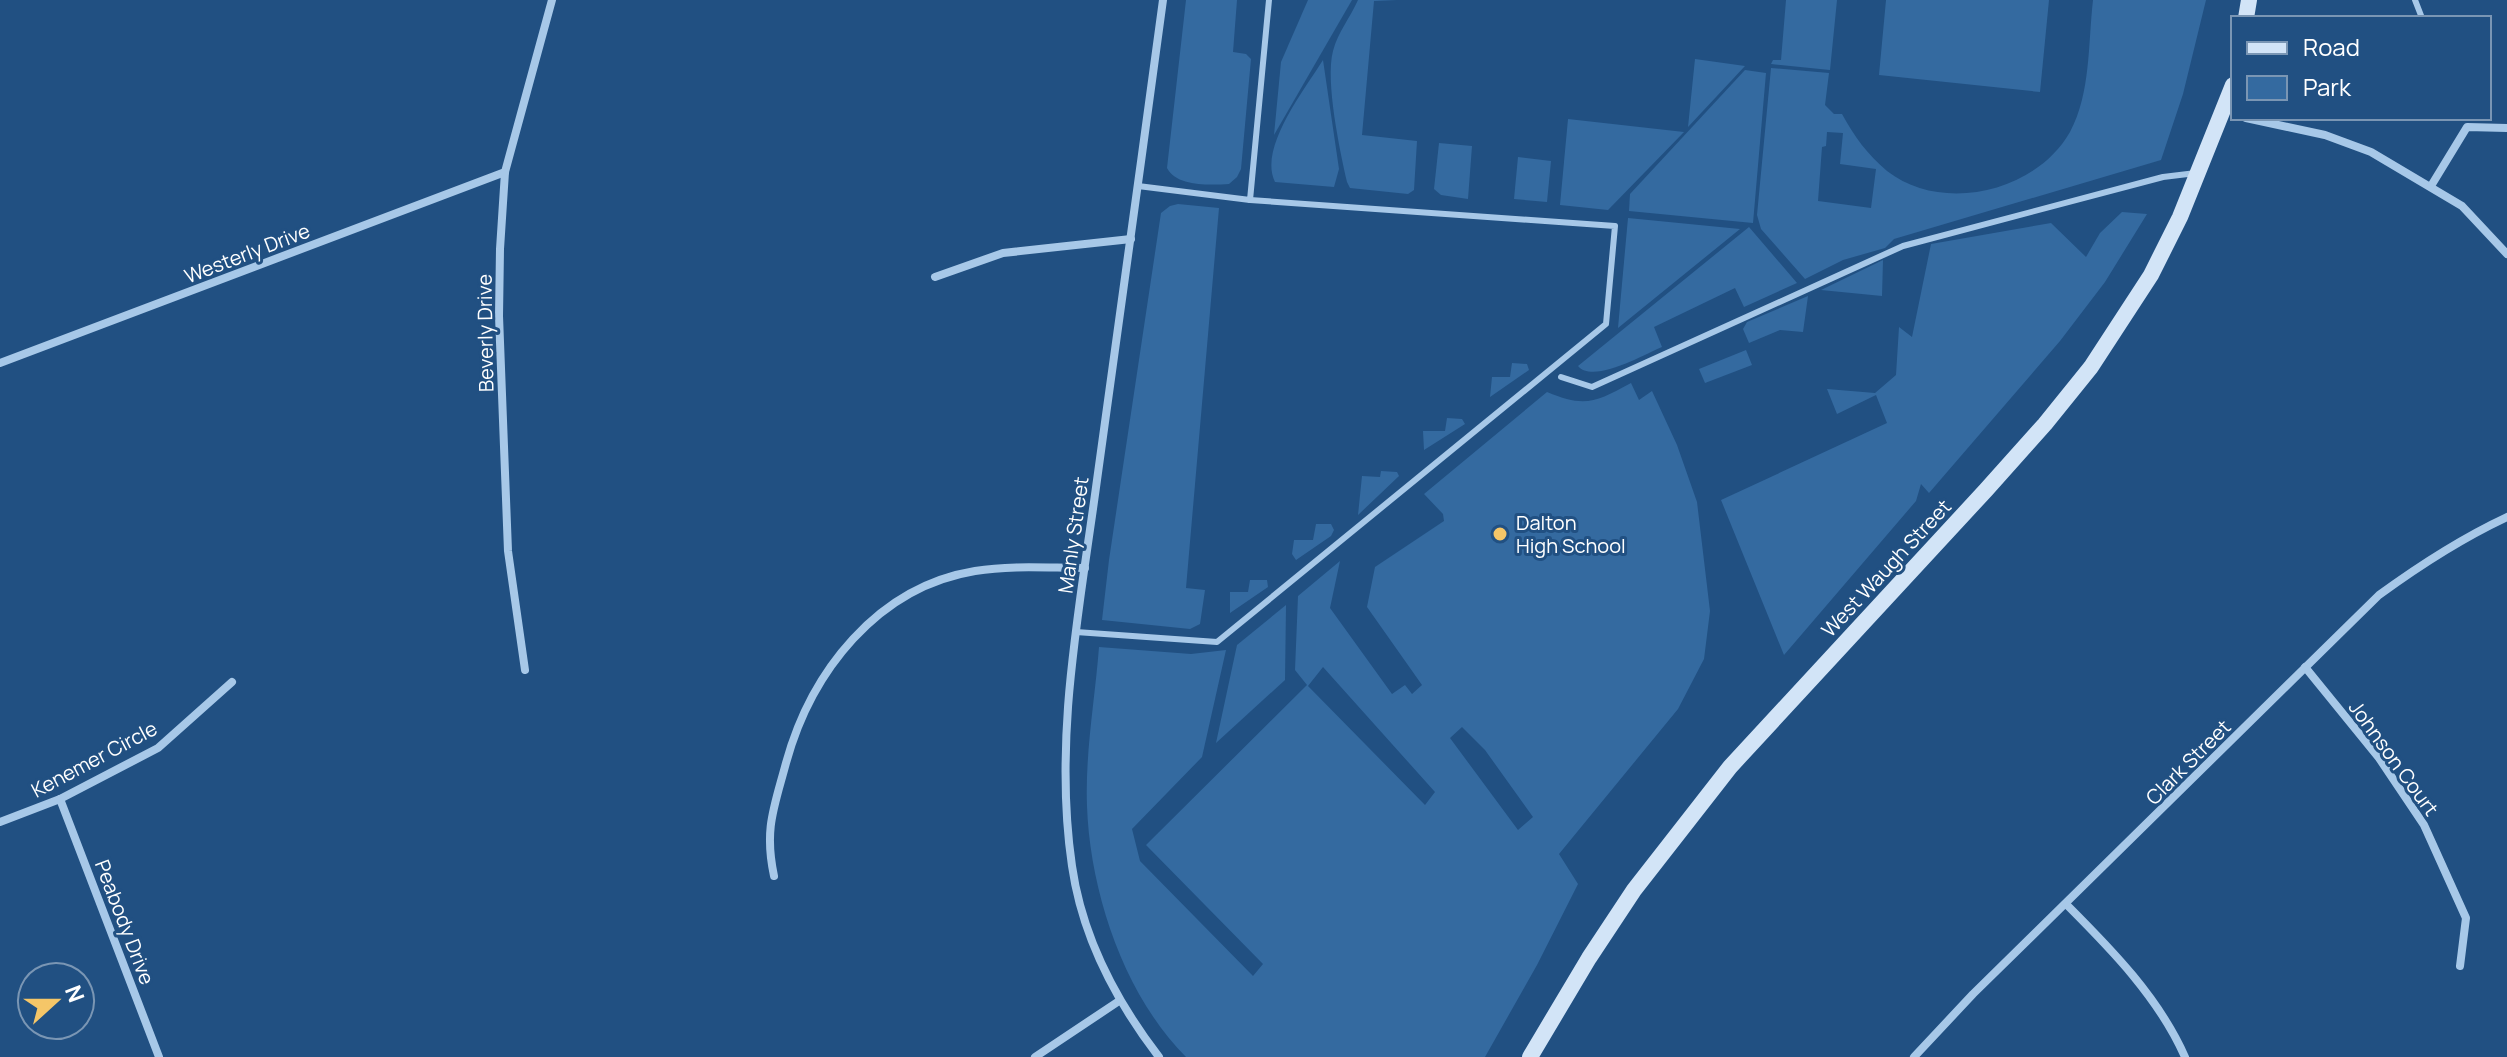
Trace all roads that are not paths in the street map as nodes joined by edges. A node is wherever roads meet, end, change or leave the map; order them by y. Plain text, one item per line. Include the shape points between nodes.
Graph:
1 (552, 0) edge
2 (1163, 0) edge
3 (1269, 0) edge
4 (2227, 114) edge
5 (2255, 120) edge
6 (2465, 123) edge
7 (2507, 128) edge
8 (505, 172) junction
9 (2197, 173) junction
10 (1138, 186) junction
11 (2431, 186) junction
12 (1250, 200) junction
13 (1131, 239) junction
14 (2507, 254) edge
15 (935, 277) dead end
16 (0, 363) edge
17 (1561, 377) dead end
18 (2507, 517) edge
19 (1085, 568) junction
20 (1076, 632) junction
21 (2305, 667) junction
22 (525, 670) dead end
23 (232, 682) dead end
24 (60, 799) junction
25 (0, 822) edge
26 (774, 876) dead end
27 (2066, 904) junction
28 (2460, 966) dead end
29 (1119, 1001) junction
30 (159, 1057) edge
31 (1035, 1057) edge
32 (1159, 1057) edge
33 (1530, 1057) edge
34 (1914, 1057) edge
35 (2185, 1057) edge

1 - 8 street, Beverly Drive
2 - 10 street, Manly Street
3 - 12 lane
4 - 9 street, West Waugh Street
5 - 11 street via 2325,135 2371,152
6 - 7 street
6 - 11 street
8 - 16 street, Westerly Drive
8 - 22 street, Beverly Drive via 499,316 508,551
9 - 17 lane via 2148,181 1903,246 1592,387
9 - 33 street, West Waugh Street via 2151,275 2091,367 1996,479 1730,767 1634,890
10 - 12 lane
10 - 13 street, Manly Street
11 - 14 street via 2462,206
12 - 20 lane via 1615,226 1606,324 1217,642
13 - 15 street via 1003,253
13 - 19 street, Manly Street
18 - 21 street, Clark Street via 2425,560 2379,595
19 - 20 street, Manly Street
19 - 26 street via 973,571 901,597 866,625 810,696 794,734 768,828
20 - 29 street, Manly Street via 1065,753 1072,867 1082,913
21 - 27 street, Clark Street
21 - 28 street, Johnson Court via 2379,758 2424,825 2466,918
23 - 24 street, Kenemer Circle via 158,748
24 - 25 street, Kenemer Circle
24 - 30 street, Peabody Drive
27 - 34 street, Clark Street
27 - 35 street via 2113,951 2156,1007
29 - 31 street
29 - 32 street, Manly Street

